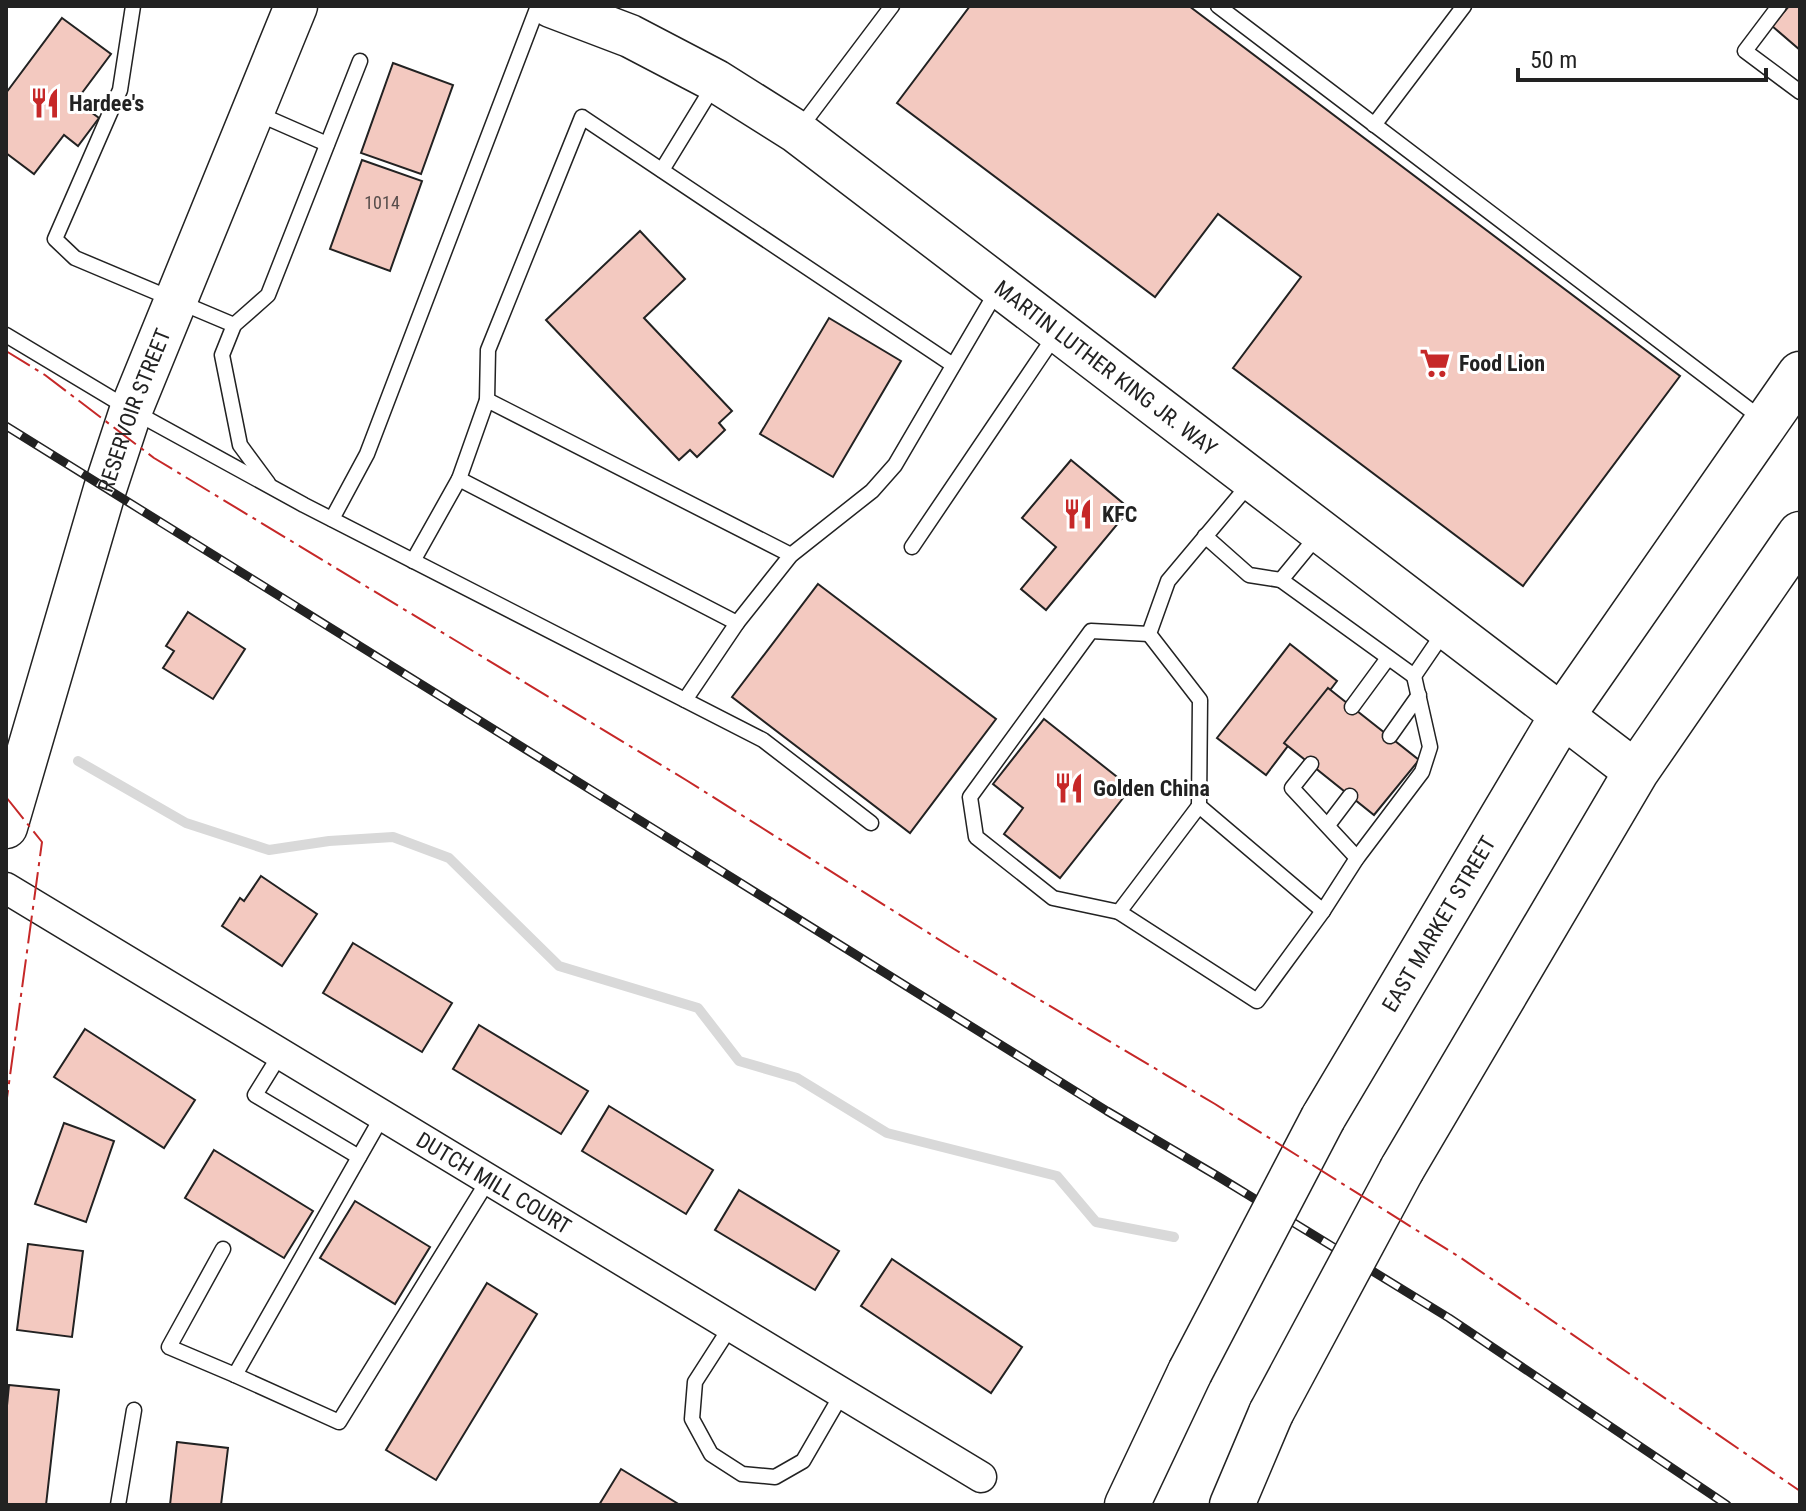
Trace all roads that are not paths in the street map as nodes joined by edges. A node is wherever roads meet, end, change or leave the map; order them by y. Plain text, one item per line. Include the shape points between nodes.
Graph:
1 (133, 6) edge
2 (296, 6) edge
3 (538, 6) edge
4 (551, 6) edge
5 (892, 6) edge
6 (1218, 6) edge
7 (1464, 6) edge
8 (1779, 6) edge
9 (360, 61) dead end
10 (716, 81) junction
11 (1800, 92) edge
12 (253, 111) junction
13 (1374, 125) junction
14 (797, 132) junction
15 (327, 144) junction
16 (662, 170) junction
17 (1000, 285) junction
18 (176, 301) junction
19 (234, 325) junction
20 (1058, 330) junction
21 (6, 335) edge
22 (953, 365) junction
23 (1800, 374) edge
24 (487, 400) junction
25 (131, 410) junction
26 (1766, 422) junction
27 (1254, 478) junction
28 (459, 479) junction
29 (270, 486) junction
30 (332, 519) junction
31 (1321, 532) junction
32 (1800, 534) edge
33 (1205, 536) junction
34 (912, 547) dead end
35 (791, 555) junction
36 (413, 561) junction
37 (1281, 580) junction
38 (737, 623) junction
39 (1447, 628) junction
40 (1149, 634) junction
41 (1388, 658) junction
42 (1414, 676) junction
43 (1419, 695) junction
44 (685, 700) junction
45 (1352, 707) dead end
46 (1562, 716) junction
47 (1390, 736) dead end
48 (1311, 764) dead end
49 (1636, 772) junction
50 (1350, 796) dead end
51 (1199, 806) junction
52 (871, 823) dead end
53 (1328, 825) junction
54 (6, 827) edge
55 (1357, 858) junction
56 (6, 888) edge
57 (1323, 911) junction
58 (1119, 912) junction
59 (281, 1053) junction
60 (383, 1115) junction
61 (359, 1157) junction
62 (489, 1179) junction
63 (223, 1249) dead end
64 (731, 1326) junction
65 (235, 1375) junction
66 (843, 1392) junction
67 (134, 1410) dead end
68 (981, 1477) dead end
69 (118, 1505) edge
70 (1127, 1505) edge
71 (1232, 1505) edge

1 - 18 lane via 120,90 55,239 75,258
2 - 12 main road, RESERVOIR STREET
3 - 30 lane via 367,454
4 - 10 main road, MARTIN LUTHER KING JR. WAY via 630,36
5 - 14 lane
6 - 13 lane
7 - 13 lane
8 - 11 lane via 1745,51
9 - 15 lane
10 - 14 main road, MARTIN LUTHER KING JR. WAY
10 - 16 lane
12 - 15 lane
12 - 18 main road, RESERVOIR STREET
13 - 26 lane
14 - 17 main road, MARTIN LUTHER KING JR. WAY
15 - 19 lane via 268,295
16 - 22 lane
16 - 24 lane via 582,117 488,350
17 - 20 main road, MARTIN LUTHER KING JR. WAY
17 - 22 lane
18 - 19 lane
18 - 25 main road, RESERVOIR STREET
19 - 29 lane via 222,355 240,445
20 - 27 main road, MARTIN LUTHER KING JR. WAY
20 - 34 lane
21 - 25 lane
22 - 35 lane via 895,465 872,491
23 - 26 main road, EAST MARKET STREET
24 - 28 lane
24 - 35 lane
25 - 29 lane
25 - 54 main road, RESERVOIR STREET
26 - 46 main road, EAST MARKET STREET
27 - 31 main road, MARTIN LUTHER KING JR. WAY
27 - 33 lane
28 - 36 lane
28 - 38 lane
29 - 30 lane
30 - 36 lane
31 - 37 lane
31 - 39 main road, MARTIN LUTHER KING JR. WAY
32 - 49 main road
33 - 37 lane via 1249,575
33 - 40 lane via 1168,581
35 - 38 lane
36 - 44 lane
37 - 41 lane
38 - 44 lane
39 - 42 lane
39 - 46 main road, MARTIN LUTHER KING JR. WAY
40 - 51 lane via 1200,700
40 - 58 lane via 1091,631 970,797 976,837 1053,898
41 - 42 lane
41 - 45 lane
42 - 43 lane
43 - 47 lane
43 - 55 lane via 1430,747 1422,772
44 - 52 lane via 763,740
46 - 49 main road, MARTIN LUTHER KING JR. WAY
46 - 70 main road, EAST MARKET STREET, bridge via 1323,1118
48 - 53 lane via 1292,788
49 - 71 main road, bridge via 1402,1169 1271,1413
50 - 53 lane
51 - 57 lane
51 - 58 lane
53 - 55 lane
55 - 57 lane
56 - 59 street, DUTCH MILL COURT
57 - 58 lane via 1257,1001
59 - 60 street, DUTCH MILL COURT
59 - 61 lane via 255,1095
60 - 61 lane
60 - 62 street, DUTCH MILL COURT
61 - 65 lane
62 - 64 street, DUTCH MILL COURT
62 - 65 lane via 339,1422
63 - 65 lane via 169,1347
64 - 66 street, DUTCH MILL COURT
64 - 66 lane via 695,1382 692,1419 711,1454 742,1474 775,1477 803,1461
66 - 68 street, DUTCH MILL COURT
67 - 69 lane

